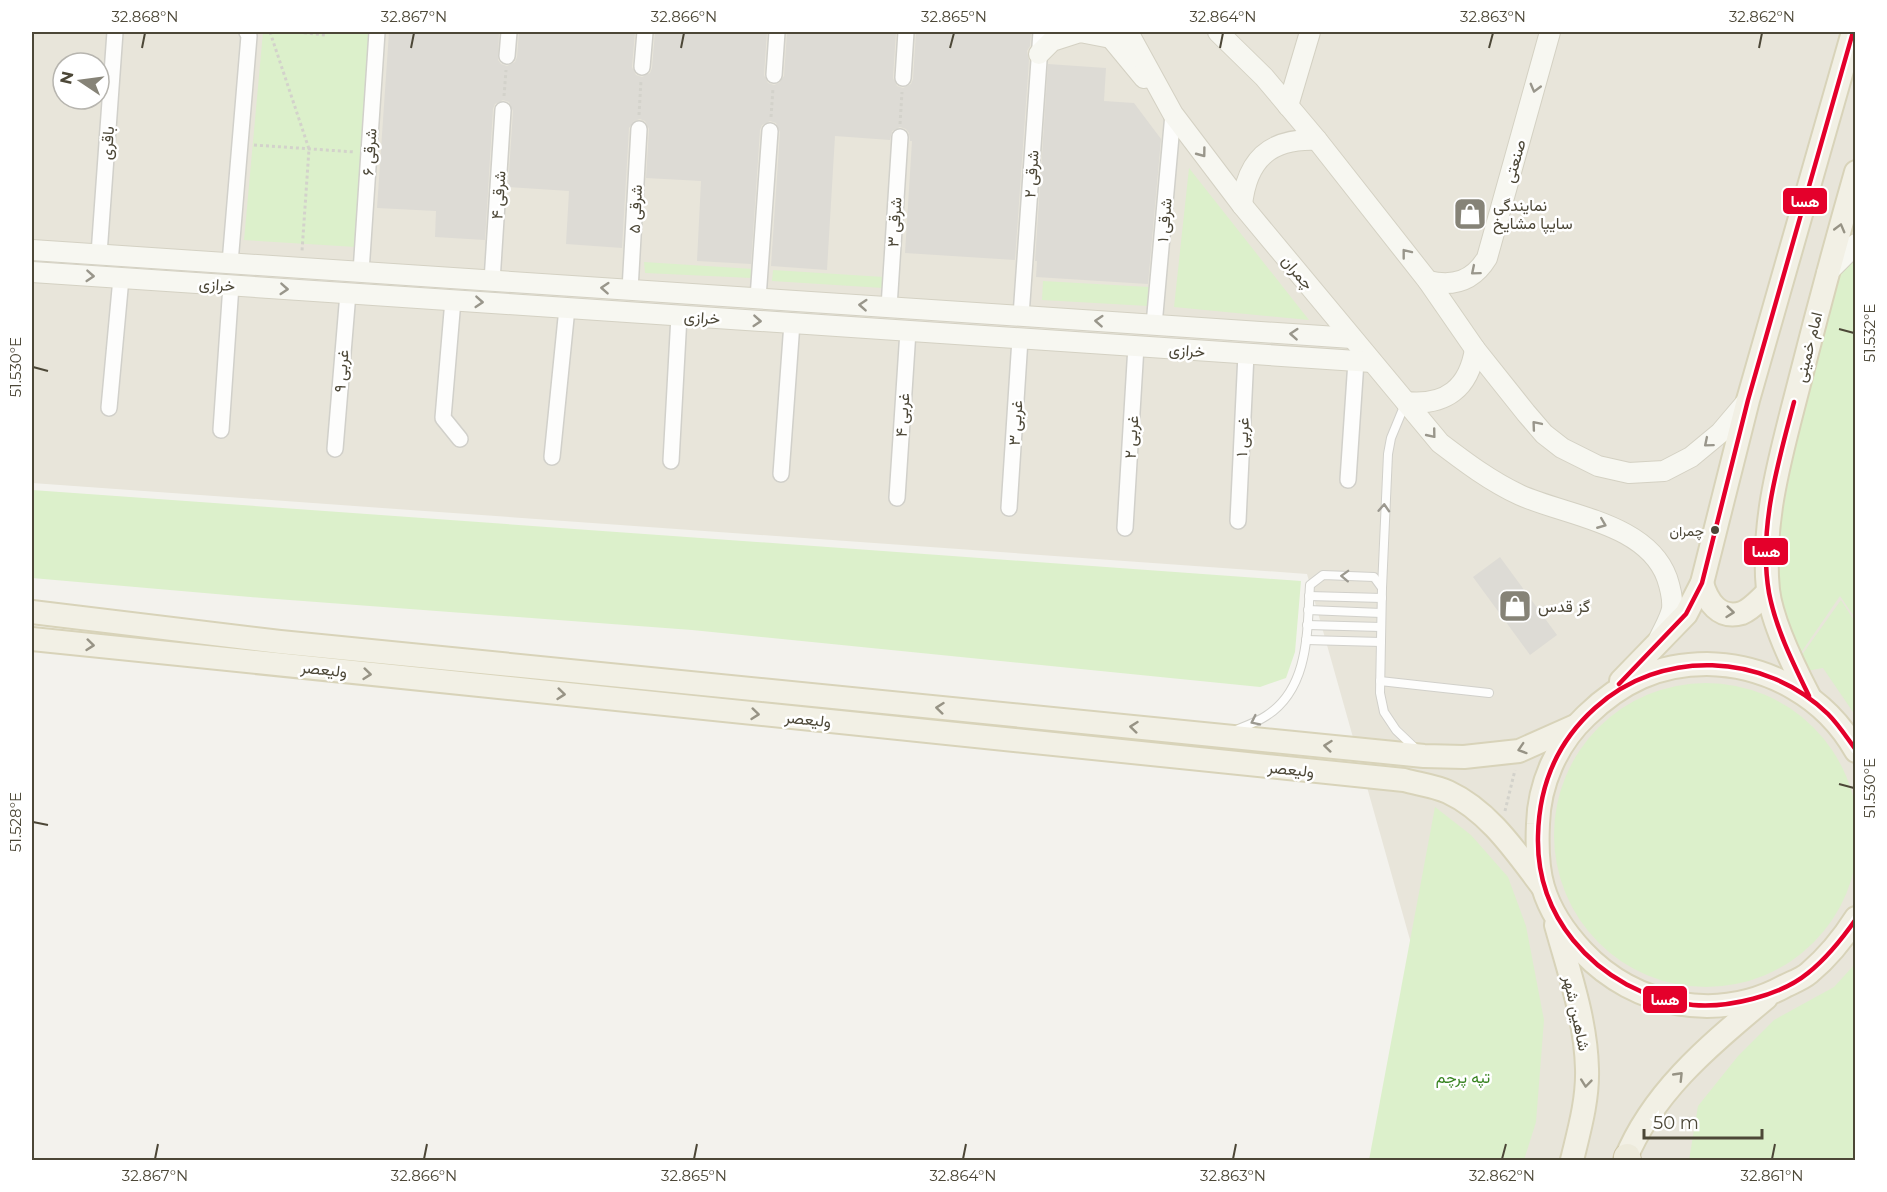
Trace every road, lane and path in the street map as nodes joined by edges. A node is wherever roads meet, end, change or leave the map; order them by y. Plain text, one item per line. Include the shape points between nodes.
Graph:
1 (116, 32) edge
2 (247, 32) edge
3 (270, 32) edge
4 (298, 32) edge
5 (377, 32) edge
6 (509, 32) edge
7 (645, 32) edge
8 (777, 32) edge
9 (906, 32) edge
10 (1041, 32) edge
11 (1218, 32) edge
12 (1233, 32) edge
13 (1310, 32) edge
14 (1550, 32) edge
15 (1853, 32) edge
16 (1115, 34) edge
17 (325, 35) dead end
18 (1039, 54) junction
19 (507, 56) joint
20 (642, 67) joint
21 (774, 75) joint
22 (1264, 77) junction
23 (903, 78) joint
24 (1288, 106) junction
25 (504, 110) joint
26 (1173, 114) junction
27 (639, 129) joint
28 (770, 131) joint
29 (900, 137) joint
30 (1317, 140) junction
31 (240, 144) junction
32 (309, 149) junction
33 (369, 153) junction
34 (1856, 172) edge
35 (1242, 205) junction
36 (1856, 244) edge
37 (32, 249) edge
38 (99, 254) junction
39 (230, 263) junction
40 (301, 268) junction
41 (32, 272) edge
42 (361, 272) junction
43 (1827, 273) junction
44 (429, 276) junction
45 (121, 278) junction
46 (492, 280) junction
47 (1428, 281) junction
48 (231, 285) junction
49 (630, 290) junction
50 (348, 293) junction
51 (692, 294) junction
52 (758, 298) junction
53 (427, 299) junction
54 (453, 300) junction
55 (889, 307) junction
56 (567, 308) junction
57 (685, 316) junction
58 (1021, 316) junction
59 (792, 323) junction
60 (1154, 325) junction
61 (908, 331) junction
62 (1352, 338) junction
63 (1020, 339) junction
64 (1136, 346) junction
65 (1475, 349) junction
66 (1246, 354) junction
67 (1364, 362) junction
68 (1749, 400) junction
69 (1406, 402) junction
70 (109, 408) dead end
71 (221, 430) dead end
72 (460, 439) dead end
73 (335, 449) dead end
74 (552, 457) dead end
75 (672, 461) dead end
76 (781, 474) dead end
77 (1348, 480) dead end
78 (897, 498) dead end
79 (1009, 508) dead end
80 (1238, 521) dead end
81 (1125, 528) dead end
82 (1702, 583) junction
83 (1382, 588) junction
84 (1768, 592) junction
85 (1309, 596) junction
86 (1382, 598) junction
87 (1308, 610) junction
88 (32, 612) edge
89 (1381, 613) junction
90 (1307, 625) junction
91 (1381, 627) junction
92 (32, 639) edge
93 (1306, 640) junction
94 (1381, 642) junction
95 (1658, 643) junction
96 (1380, 681) junction
97 (1489, 693) dead end
98 (1608, 695) junction
99 (1809, 696) junction
100 (1575, 726) junction
101 (1225, 736) junction
102 (1853, 743) edge
103 (1519, 751) junction
104 (1424, 756) junction
105 (1500, 833) junction
106 (1546, 895) junction
107 (1856, 918) edge
108 (1848, 940) edge
109 (1768, 996) junction
110 (1627, 1159) edge
111 (1572, 1161) edge

1 - 38 street, باقری
2 - 31 street
3 - 32 path
4 - 17 path
5 - 33 street, ۶ شرقی
6 - 19 street
7 - 20 street
8 - 21 street
9 - 23 street
10 - 18 street, ۲ شرقی
11 - 22 street
12 - 22 street
13 - 24 street
14 -> 47 street, صنعتی via 1487,258 1472,276 1444,284
15 - 68 main road
16 - 18 street via 1080,32 1052,41
16 - 26 street, چمران
18 - 58 street, ۲ شرقی
19 - 25 path
20 - 27 path
21 - 28 path
22 - 24 street
23 - 29 path
24 - 30 street
25 - 46 street, ۴ شرقی
26 -> 35 street, چمران
26 - 60 street, ۱ شرقی
27 - 49 street, ۵ شرقی
28 - 52 street
29 - 55 street, ۳ شرقی
30 - 35 street via 1298,139 1264,154 1251,168
47 -> 30 street
31 - 32 path
31 - 39 street
32 - 33 path
32 - 40 path
33 - 42 street, ۶ شرقی
43 -> 34 main road, امام خمینی
35 - 62 street, چمران
36 - 43 street
37 - 38 street, خرازی
38 - 39 street, خرازی
39 - 40 street, خرازی
40 - 42 street, خرازی
41 -> 45 street, خرازی
42 - 44 street, خرازی
43 - 84 main road, امام خمینی via 1770,510
44 - 46 street, خرازی
44 - 53 street
45 - 48 street, خرازی
45 - 70 street
49 -> 46 street, خرازی
47 - 65 street
48 -> 50 street, خرازی
48 - 71 street
49 - 51 street, خرازی
50 - 53 street, خرازی
50 - 73 street, ۹ غربی
51 - 52 street, خرازی
51 - 57 street
55 -> 52 street, خرازی
53 - 54 street, خرازی
54 -> 56 street, خرازی
54 - 72 street via 443,418
55 - 58 street, خرازی
56 - 57 street, خرازی
56 - 74 street
57 -> 59 street, خرازی
57 - 75 street
60 -> 58 street, خرازی
59 - 61 street, خرازی
59 - 76 street
62 -> 60 street, خرازی
61 - 63 street, خرازی
61 - 78 street, ۴ غربی
62 - 67 street, چمران
63 - 64 street, خرازی
63 - 79 street, ۳ غربی
64 - 66 street, خرازی
64 - 81 street, ۲ غربی
68 -> 65 street via 1720,433 1691,457 1664,471 1629,473 1598,466 1544,434
65 - 69 street via 1473,365 1454,392 1431,402
66 - 67 street, خرازی
66 - 80 street, ۱ غربی
67 - 69 street, چمران
67 - 77 street
68 - 82 main road
83 -> 69 lane via 1388,454
69 -> 95 street, چمران via 1440,443 1479,473 1521,495 1630,536 1652,552 1671,589 1672,610
82 -> 84 main road via 1715,609 1734,614 1752,607
82 - 95 main road via 1686,614
83 -> 85 lane via 1374,577 1323,575 1310,585
83 - 86 lane
84 - 99 main road, امام خمینی via 1780,633
85 - 86 lane
85 - 87 lane
86 - 89 lane
87 - 89 lane
87 - 90 lane
101 -> 88 main road, ولیعصر via 280,642
89 - 91 lane
90 - 91 lane
90 - 93 lane
91 - 94 lane
92 -> 105 main road, ولیعصر via 1404,780 1449,792
93 - 94 lane
93 -> 101 lane via 1299,677 1286,697 1268,715
94 - 96 lane
95 - 98 main road
96 - 97 lane
96 - 104 lane via 1384,712 1396,730
98 - 99 main road via 1646,675 1687,664 1730,664 1771,675
98 - 100 main road
99 - 102 main road
100 -> 103 main road, ولیعصر
100 - 106 main road, شاهین شهر via 1551,764 1538,807 1537,852
104 -> 101 main road, ولیعصر
103 - 104 main road, ولیعصر via 1464,757
103 - 105 path
105 - 106 main road, ولیعصر
106 - 109 main road via 1568,935 1599,968 1636,992 1679,1005 1724,1006
106 -> 111 main road, شاهین شهر via 1585,1034 1583,1113
107 - 108 main road
108 - 109 main road via 1807,975
110 -> 109 main road via 1656,1103 1677,1077

